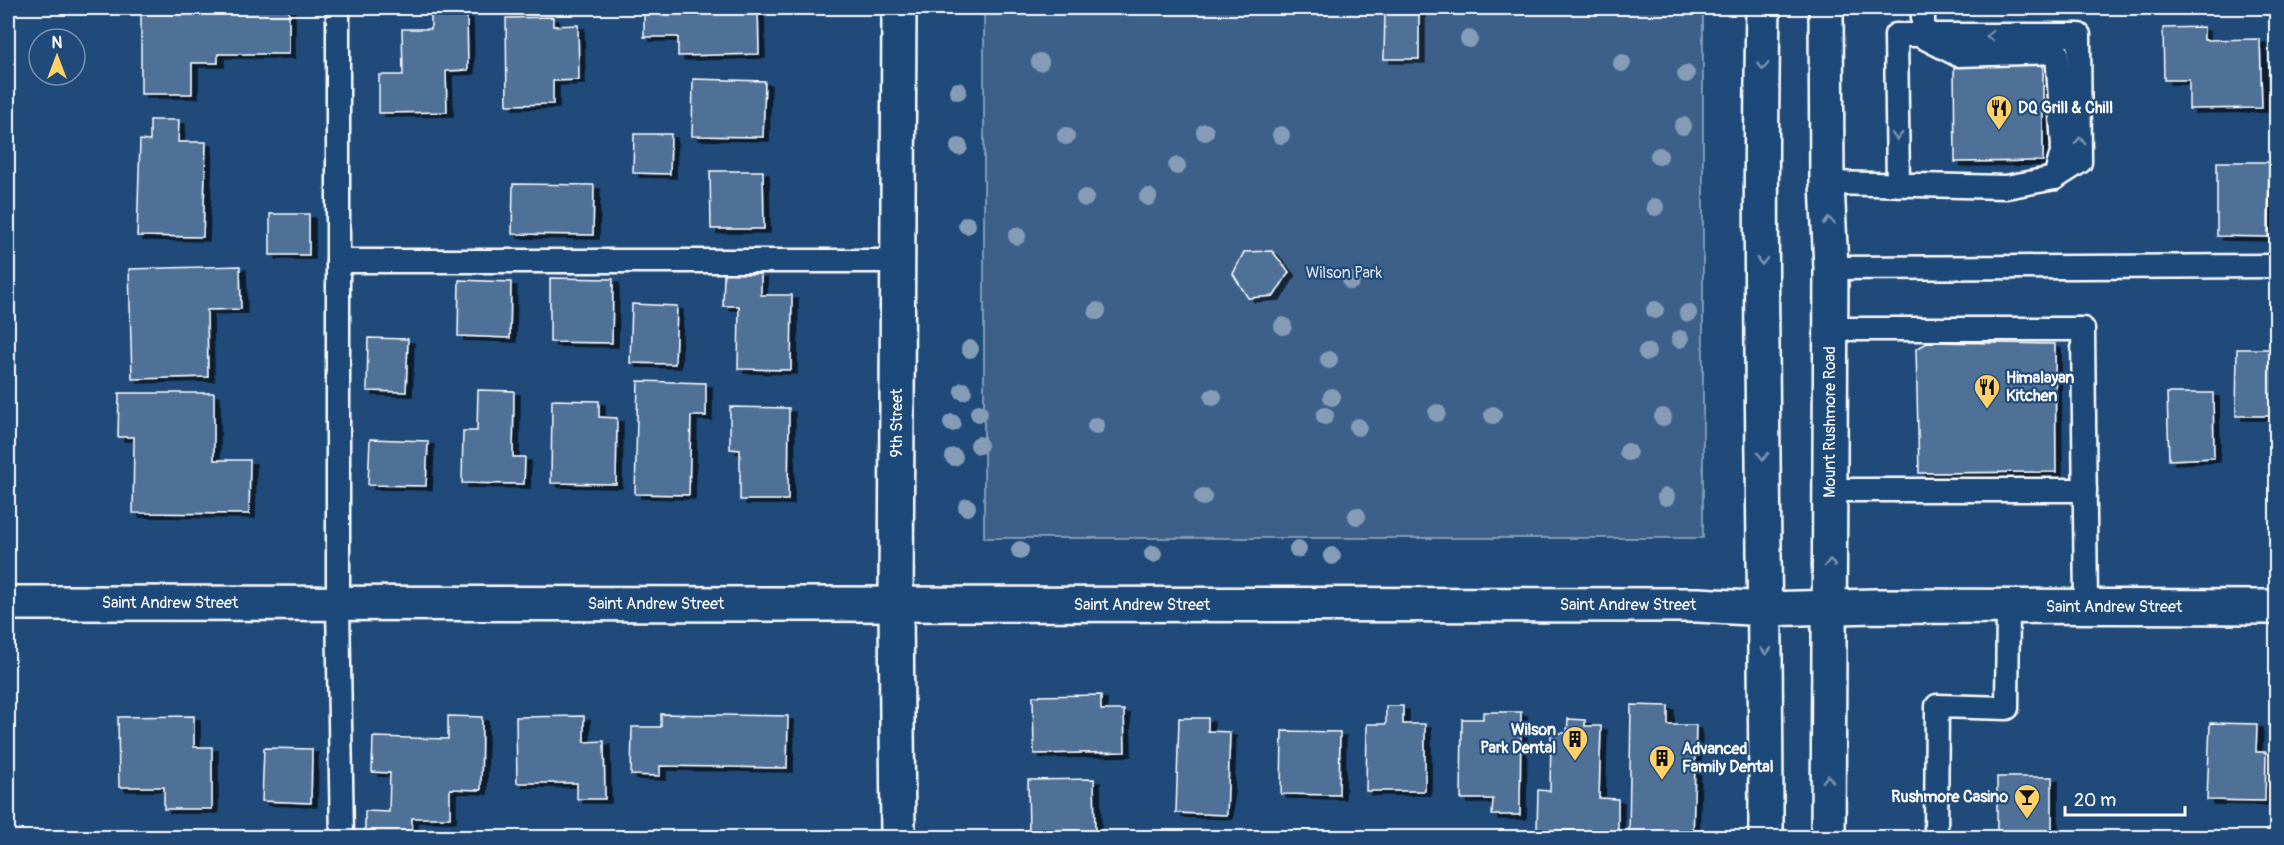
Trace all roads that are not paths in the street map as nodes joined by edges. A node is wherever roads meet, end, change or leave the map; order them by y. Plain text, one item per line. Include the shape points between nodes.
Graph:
1 (338, 8) edge
2 (899, 8) edge
3 (1763, 8) edge
4 (1826, 8) edge
5 (1923, 8) edge
6 (1923, 37) junction
7 (1827, 183) junction
8 (1898, 185) junction
9 (338, 261) junction
10 (898, 261) junction
11 (2277, 266) edge
12 (1831, 268) junction
13 (1830, 329) junction
14 (1829, 490) junction
15 (2085, 490) junction
16 (8, 603) edge
17 (896, 604) junction
18 (338, 605) junction
19 (1830, 607) junction
20 (2008, 607) junction
21 (2086, 607) junction
22 (2277, 607) edge
23 (1766, 609) junction
24 (342, 837) edge
25 (898, 837) edge
26 (1766, 837) edge
27 (1828, 837) edge
28 (1936, 837) edge

1 - 9 lane
2 - 10 main road, 9th Street
3 -> 23 main road
4 - 7 main road, Mount Rushmore Road
5 - 6 lane
6 -> 8 lane via 1896,35
8 -> 6 lane via 2006,187 2055,178 2080,162 2079,35
7 - 8 lane
12 -> 7 main road, Mount Rushmore Road
9 - 10 lane
9 - 18 lane
10 - 17 main road, 9th Street
11 - 12 lane
12 - 13 main road, Mount Rushmore Road
13 - 14 main road, Mount Rushmore Road
13 - 15 lane via 2083,329
14 - 15 lane
19 -> 14 main road, Mount Rushmore Road
15 - 21 lane
16 - 18 main road, Saint Andrew Street
17 - 18 main road, Saint Andrew Street
17 - 23 main road, Saint Andrew Street via 1698,605
17 - 25 main road, 9th Street
18 - 24 lane
19 - 20 main road, Saint Andrew Street
19 - 23 main road, Saint Andrew Street
27 -> 19 main road, Mount Rushmore Road
20 - 21 main road, Saint Andrew Street
20 - 28 lane via 2007,708 1937,706
21 - 22 main road, Saint Andrew Street
23 -> 26 main road

